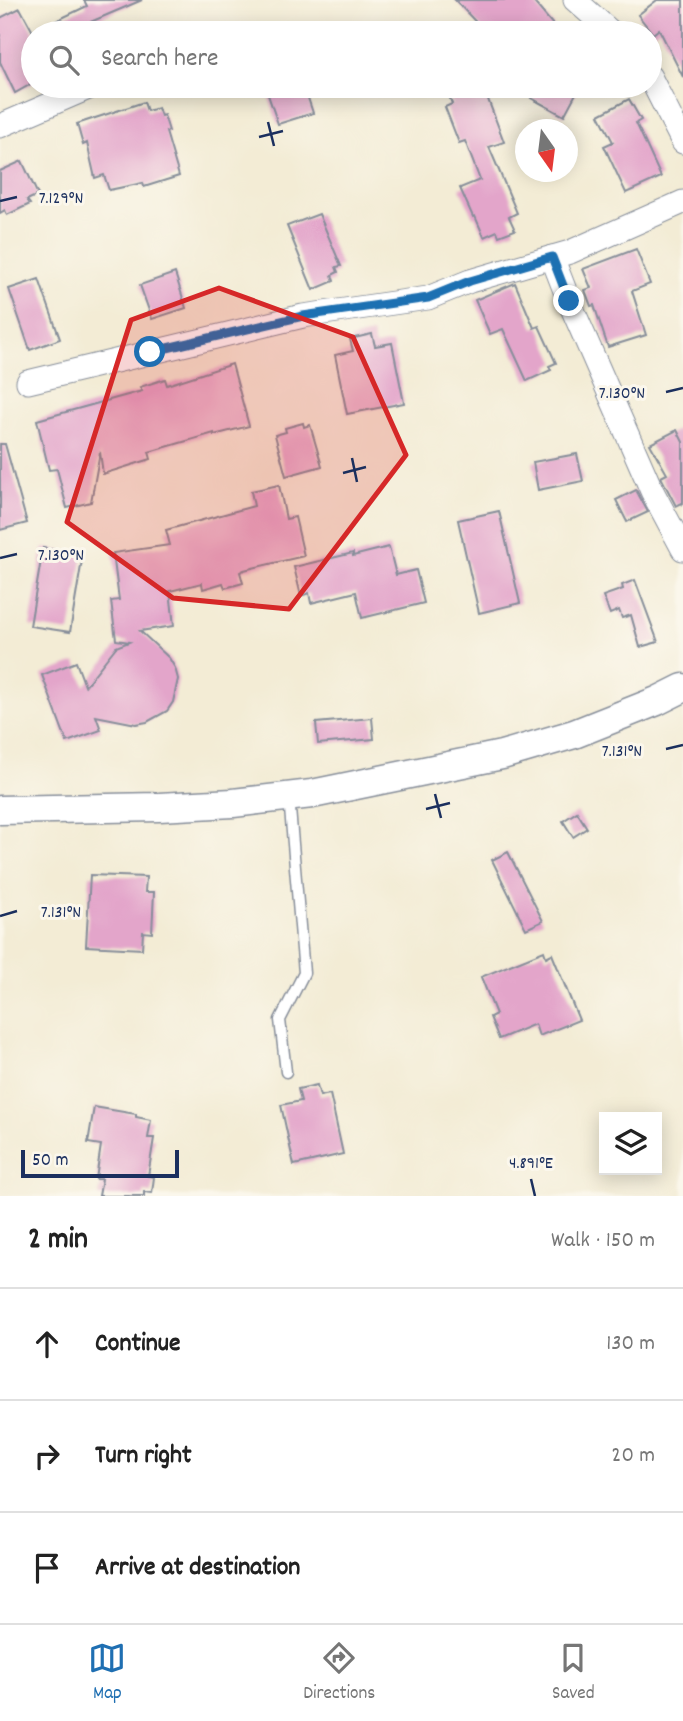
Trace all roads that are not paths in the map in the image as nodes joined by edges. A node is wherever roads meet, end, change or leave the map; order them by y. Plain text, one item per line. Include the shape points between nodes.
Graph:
1 (575, 0) edge
2 (599, 21) edge
3 (65, 98) edge
4 (660, 98) edge
5 (0, 126) edge
6 (683, 142) edge
7 (683, 202) edge
8 (552, 257) junction
9 (28, 382) dead end
10 (683, 549) edge
11 (683, 688) edge
12 (289, 797) junction
13 (0, 810) edge
14 (286, 1072) dead end

1 - 2 street
3 - 5 street
4 - 6 street
7 - 8 street
8 - 9 street via 428,298 303,316
8 - 10 street via 652,491
11 - 12 street via 574,734 502,755
12 - 13 street via 159,807
12 - 14 lane via 304,973 280,1020

